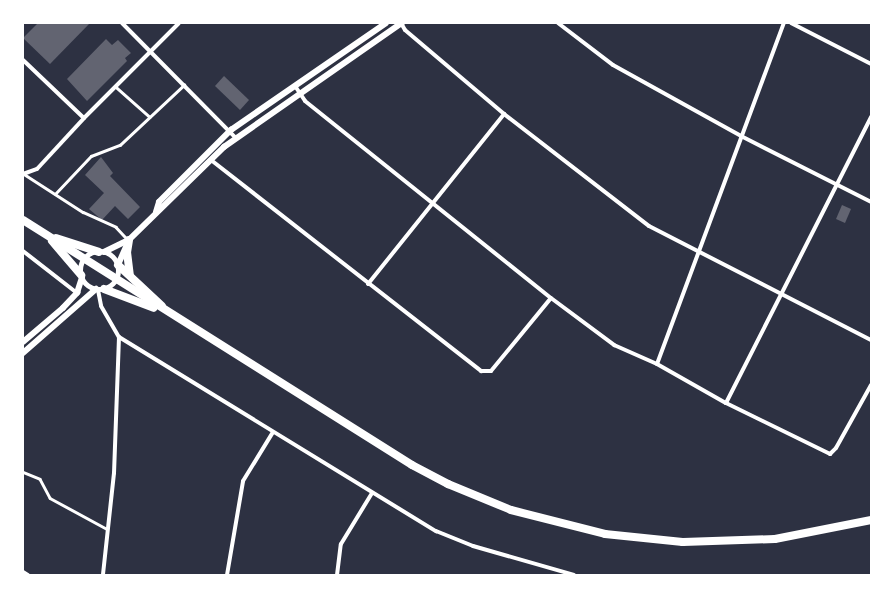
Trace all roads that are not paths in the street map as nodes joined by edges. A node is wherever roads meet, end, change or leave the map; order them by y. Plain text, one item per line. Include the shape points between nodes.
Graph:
1 (122, 23) edge
2 (179, 23) edge
3 (386, 23) edge
4 (401, 23) edge
5 (558, 23) edge
6 (784, 23) edge
7 (791, 23) edge
8 (151, 51) junction
9 (23, 60) edge
10 (871, 64) edge
11 (184, 85) junction
12 (295, 86) junction
13 (116, 87) junction
14 (301, 95) junction
15 (504, 114) junction
16 (871, 116) edge
17 (150, 117) junction
18 (84, 118) junction
19 (231, 130) junction
20 (741, 136) junction
21 (236, 138) junction
22 (211, 160) junction
23 (23, 173) edge
24 (836, 183) junction
25 (55, 194) junction
26 (433, 202) junction
27 (871, 202) edge
28 (156, 212) junction
29 (23, 220) edge
30 (49, 237) junction
31 (128, 240) junction
32 (23, 250) edge
33 (101, 252) junction
34 (699, 252) junction
35 (84, 260) junction
36 (118, 265) junction
37 (130, 275) junction
38 (82, 277) junction
39 (117, 280) junction
40 (368, 284) junction
41 (99, 290) junction
42 (77, 293) junction
43 (782, 294) junction
44 (551, 298) junction
45 (63, 308) junction
46 (166, 311) junction
47 (68, 313) junction
48 (119, 337) junction
49 (871, 340) edge
50 (23, 342) edge
51 (23, 353) edge
52 (657, 364) junction
53 (871, 385) edge
54 (726, 403) junction
55 (273, 432) junction
56 (23, 472) edge
57 (372, 493) junction
58 (871, 520) edge
59 (110, 530) junction
60 (23, 572) edge
61 (28, 575) edge
62 (103, 575) edge
63 (227, 575) edge
64 (337, 575) edge
65 (574, 575) edge

1 - 8 street
2 - 8 street
3 - 12 street
4 - 14 street
4 - 15 street via 405,30
5 - 20 street via 613,65
6 - 20 street
7 - 10 street
8 - 11 street
8 - 13 street
9 - 18 street
11 - 17 lane
11 - 19 street
12 - 14 street
12 - 19 street
13 - 17 lane
13 - 18 street
14 - 21 street
14 - 26 street via 305,101
15 - 26 street
15 - 34 street via 650,226
16 - 24 street
17 - 25 lane via 120,145 91,156
18 - 23 street via 37,169
19 - 21 street
19 - 28 street via 159,202
20 - 24 street
20 - 34 street
21 - 22 street
22 - 28 street via 164,208
22 - 40 street
23 - 25 lane
24 - 27 street
24 - 43 street
25 - 31 lane via 83,212 116,227
26 - 40 street
26 - 44 street
28 - 31 street
29 - 30 highway
30 - 33 highway
30 - 35 highway
30 - 38 highway
31 - 33 street
31 - 36 street
31 - 37 highway via 126,252
32 - 42 street
33 - 35 street
33 - 36 street via 115,259
34 - 43 street
34 - 52 street
35 - 38 street
35 - 39 highway
36 - 37 highway
36 - 39 street
37 - 46 highway
38 - 41 street via 88,285
38 - 42 street
39 - 41 street
39 - 46 highway
40 - 44 street via 484,372 491,371
41 - 46 highway
41 - 47 street
41 - 48 street via 101,306
42 - 45 street
43 - 49 street
43 - 54 street
44 - 52 street via 614,345
45 - 47 street
45 - 50 street
46 - 58 highway via 412,465 481,499 537,519 622,537 707,543 774,539
47 - 51 street
48 - 55 street
48 - 59 street
52 - 54 street
53 - 54 street via 836,448 830,454
55 - 57 street
55 - 63 street via 243,481
56 - 59 lane via 40,479 50,498
57 - 64 street via 341,544
57 - 65 street via 436,531 455,539
59 - 62 street
60 - 61 street

